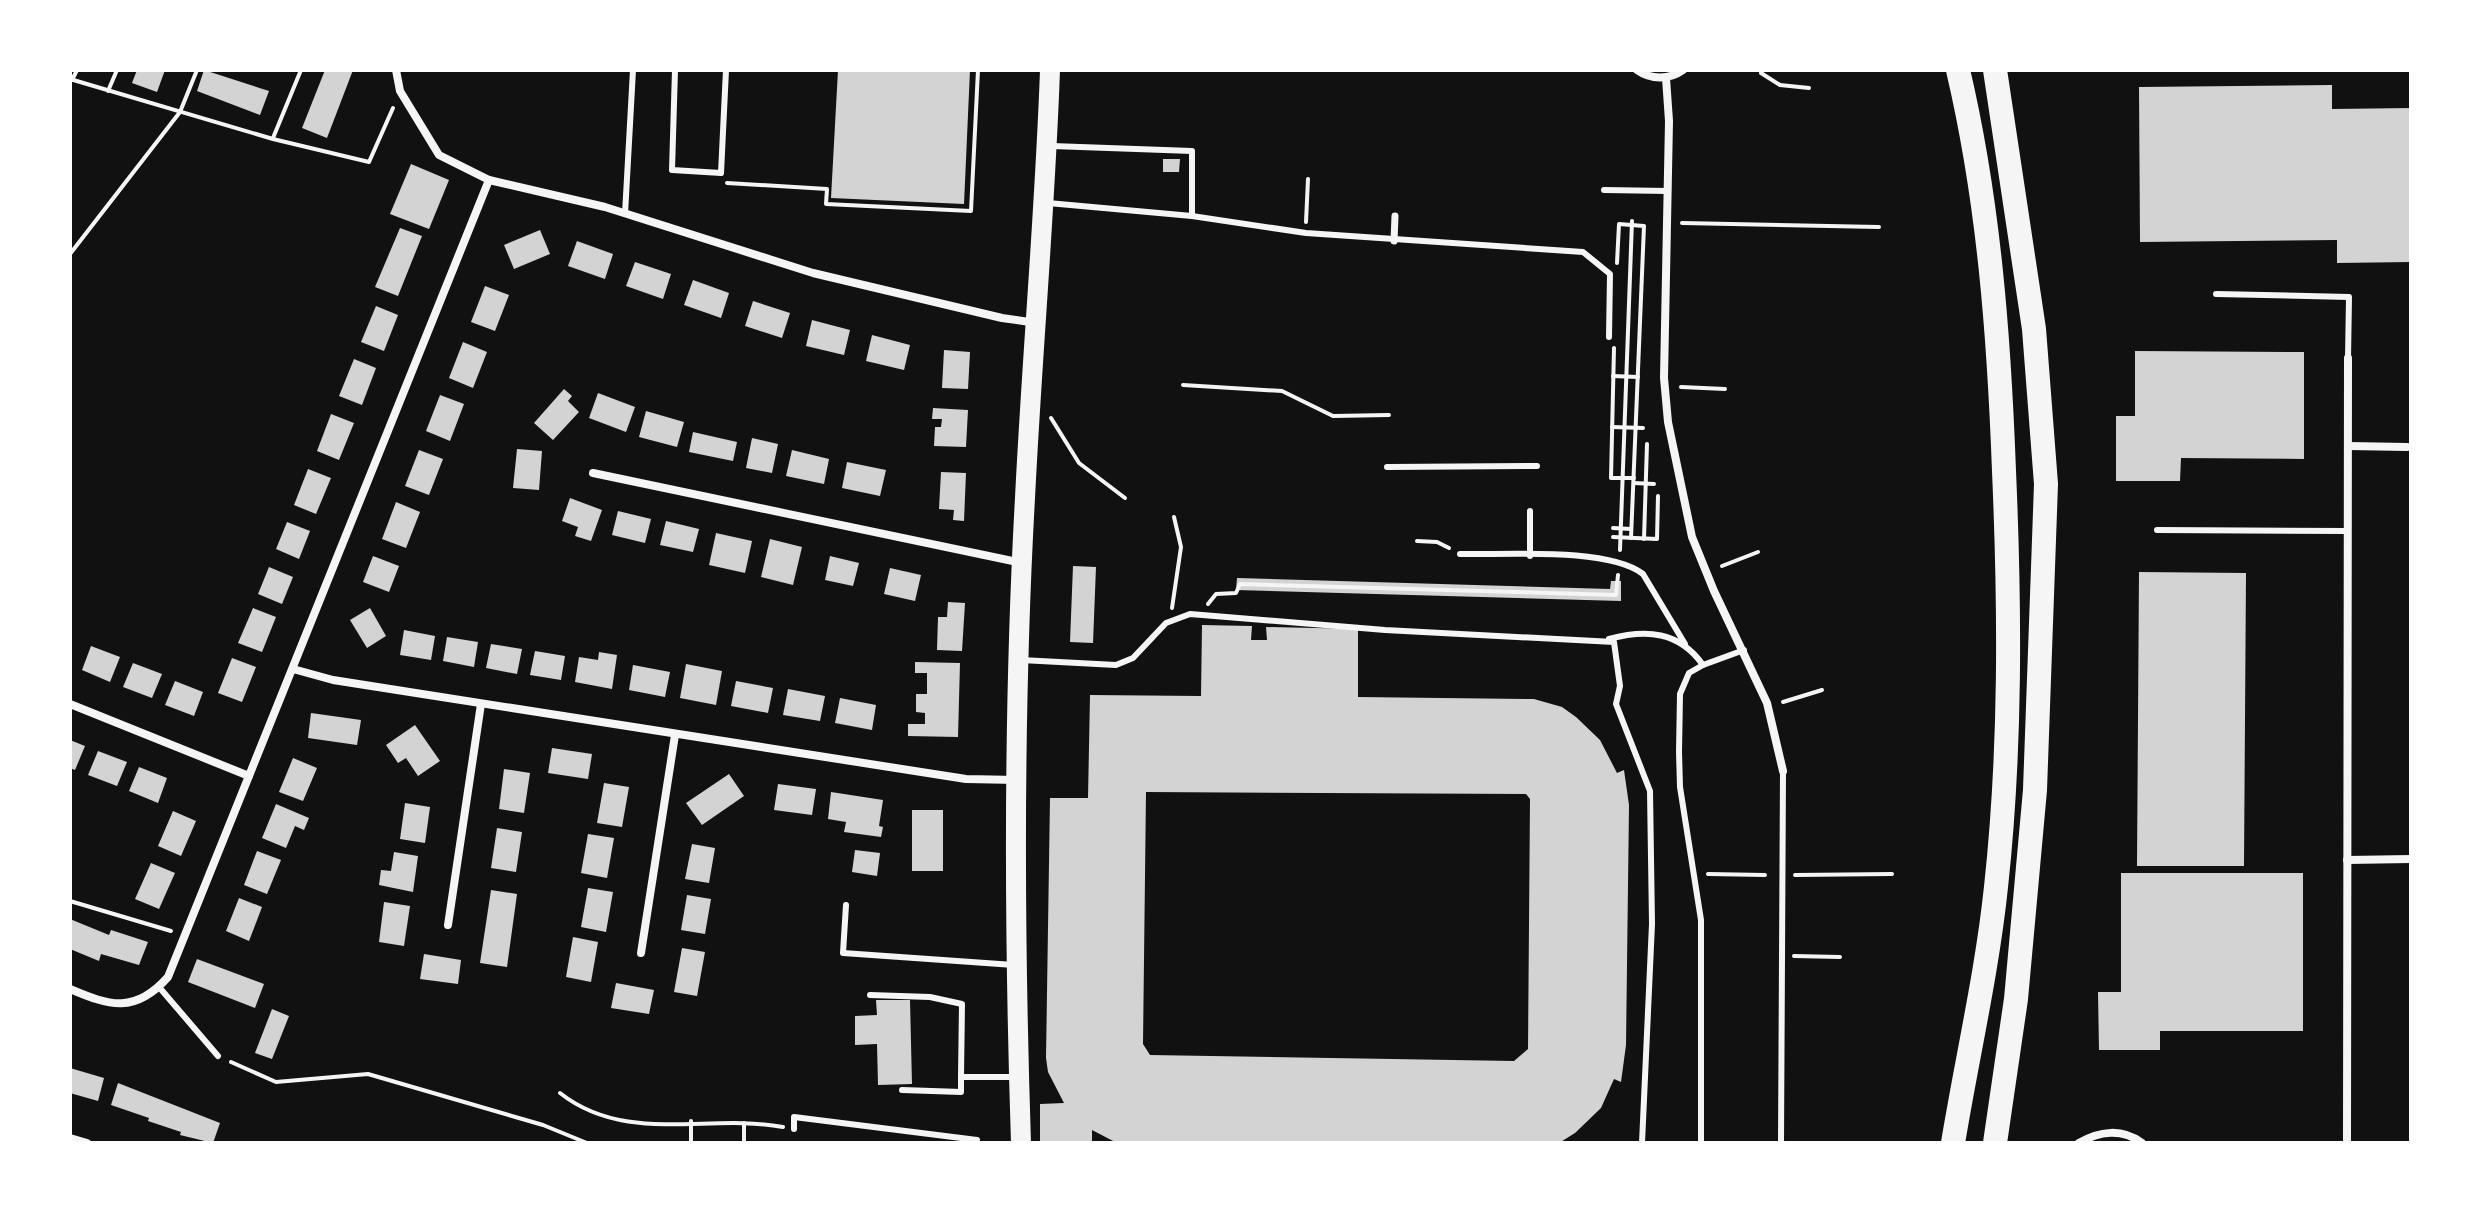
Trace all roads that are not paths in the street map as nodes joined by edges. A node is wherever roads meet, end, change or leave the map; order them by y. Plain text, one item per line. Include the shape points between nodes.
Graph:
1 (396, 70) edge
2 (633, 70) edge
3 (675, 70) edge
4 (726, 70) edge
5 (1050, 70) edge
6 (1637, 70) edge
7 (1683, 70) edge
8 (1958, 70) edge
9 (1995, 70) edge
10 (1666, 78) junction
11 (1049, 146) junction
12 (489, 180) junction
13 (1604, 190) dead end
14 (1668, 191) junction
15 (1046, 203) junction
16 (625, 214) junction
17 (1192, 216) junction
18 (1395, 216) dead end
19 (1394, 241) junction
20 (2216, 294) dead end
21 (1038, 323) junction
22 (1612, 338) road end
23 (2348, 358) joint
24 (2348, 446) junction
25 (2407, 447) dead end
26 (1537, 466) dead end
27 (1387, 467) dead end
28 (593, 473) dead end
29 (1530, 511) dead end
30 (2157, 530) dead end
31 (2348, 531) junction
32 (1460, 554) road end
33 (1530, 556) junction
34 (1023, 563) junction
35 (1605, 639) junction
36 (1685, 644) junction
37 (1744, 650) junction
38 (1021, 660) junction
39 (1703, 665) junction
40 (293, 669) junction
41 (70, 704) edge
42 (481, 704) junction
43 (675, 735) junction
44 (1783, 771) joint
45 (249, 776) junction
46 (1017, 780) junction
47 (2411, 859) edge
48 (2347, 860) junction
49 (846, 905) dead end
50 (448, 925) dead end
51 (641, 953) dead end
52 (1017, 966) junction
53 (159, 987) junction
54 (70, 989) edge
55 (870, 995) dead end
56 (218, 1056) road end
57 (961, 1077) junction
58 (1018, 1077) junction
59 (902, 1090) dead end
60 (794, 1129) road end
61 (70, 1138) edge
62 (977, 1140) dead end
63 (1953, 1141) edge
64 (87, 1143) edge
65 (1021, 1143) edge
66 (1642, 1143) edge
67 (1701, 1143) edge
68 (1781, 1143) edge
69 (1995, 1143) edge
70 (2079, 1143) edge
71 (2142, 1143) edge
72 (2347, 1143) edge

1 - 12 street via 400,91 439,155
2 - 16 lane
3 - 4 lane via 672,170 721,173
5 - 11 main road
6 - 10 street
7 - 10 street
8 - 63 highway via 1990,253 2000,360 2007,739 1996,889
9 - 69 highway via 2034,329 2046,484 2035,790 2016,999
10 - 14 street
11 - 15 main road
11 - 17 lane via 1192,151
12 - 16 street
12 - 40 street
13 - 14 lane
14 - 37 street via 1664,378 1675,467 1692,537
15 - 17 lane
15 - 21 main road
16 - 21 street via 813,273
17 - 19 lane
18 - 19 street
19 - 22 lane via 1583,252 1610,274
20 - 23 lane via 2349,297
21 - 34 main road
23 - 24 street
24 - 25 street
24 - 31 street
26 - 27 lane
28 - 34 street
29 - 33 lane
30 - 31 lane
31 - 48 street
32 - 33 lane
33 - 36 lane via 1602,558 1643,574
34 - 38 main road
35 - 36 lane via 1658,633
35 - 38 lane via 1385,630 1200,614 1166,623 1133,658 1116,665
35 - 66 lane via 1617,648 1616,704 1650,791 1652,924
36 - 39 lane
37 - 39 lane
37 - 44 street via 1767,703
38 - 46 main road
39 - 67 lane via 1689,673 1680,694 1680,787 1701,920
40 - 42 street
40 - 45 street
41 - 45 street
42 - 43 street
42 - 50 street
43 - 46 street via 966,779
43 - 51 street
44 - 68 lane
45 - 53 street via 168,977
46 - 52 main road
47 - 48 street
48 - 72 street
49 - 52 lane via 843,953
52 - 58 main road
53 - 54 street via 141,999 109,1006
53 - 56 lane
55 - 57 lane via 962,1004
57 - 58 lane
57 - 59 lane via 961,1092
58 - 65 main road
60 - 62 lane via 794,1117
61 - 64 street
70 - 71 street via 2107,1133

